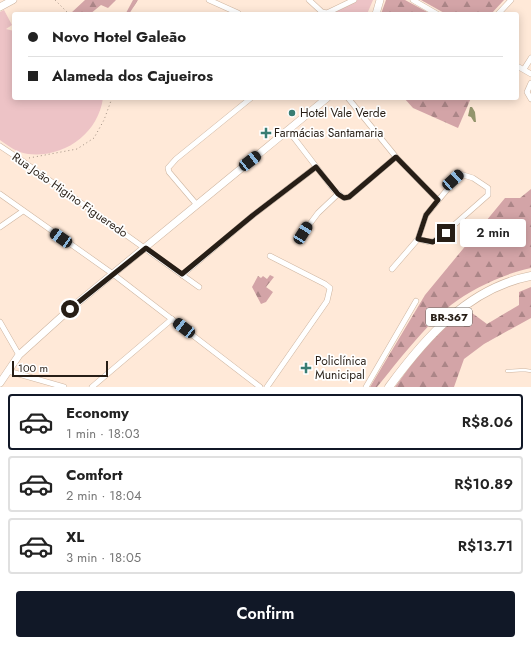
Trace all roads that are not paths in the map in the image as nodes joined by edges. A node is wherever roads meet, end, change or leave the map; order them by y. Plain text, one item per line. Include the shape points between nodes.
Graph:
1 (13, 0) edge
2 (209, 0) edge
3 (309, 0) edge
4 (354, 0) edge
5 (380, 0) edge
6 (413, 0) edge
7 (511, 0) edge
8 (0, 7) edge
9 (236, 12) edge
10 (322, 12) edge
11 (329, 12) edge
12 (377, 12) edge
13 (434, 12) edge
14 (500, 12) edge
15 (531, 58) edge
16 (519, 67) edge
17 (524, 69) junction
18 (531, 74) edge
19 (531, 83) edge
20 (531, 99) edge
21 (249, 100) edge
22 (322, 100) edge
23 (350, 100) edge
24 (288, 130) junction
25 (0, 146) edge
26 (396, 157) junction
27 (316, 167) junction
28 (0, 194) edge
29 (338, 194) junction
30 (438, 200) junction
31 (197, 205) junction
32 (23, 211) junction
33 (0, 226) edge
34 (303, 233) dead end
35 (418, 239) junction
36 (146, 248) junction
37 (270, 256) dead end
38 (392, 269) dead end
39 (113, 274) junction
40 (182, 274) junction
41 (531, 276) edge
42 (199, 286) dead end
43 (416, 300) dead end
44 (172, 319) junction
45 (0, 322) edge
46 (19, 355) junction
47 (8, 371) junction
48 (507, 371) dead end
49 (531, 371) edge
50 (0, 383) edge
51 (64, 387) edge
52 (92, 387) edge
53 (260, 387) edge
54 (267, 387) edge
55 (366, 387) edge
56 (389, 387) edge

1 - 8 main road
2 - 9 street
3 - 10 street
4 - 11 street
5 - 12 main road
6 - 13 street
7 - 14 street
15 - 17 street
16 - 17 street
17 - 18 street
19 - 20 street via 527,92
21 - 31 street via 168,168
22 - 24 main road
23 - 26 street
24 - 27 street
24 - 31 main road
25 - 36 street, Rua João Higino Figueredo
26 - 29 street via 349,197 344,198
26 - 30 street
27 - 29 street
27 - 40 street
28 - 32 street
29 - 34 street via 318,213
30 - 35 street via 426,215
30 - 35 street via 460,174 473,178 490,191 437,240 430,242
31 - 36 main road
32 - 33 street
32 - 39 street
35 - 38 street
36 - 39 main road
36 - 40 street, Rua João Higino Figueredo
37 - 54 street via 330,288 327,301
39 - 44 street
39 - 46 main road
40 - 42 street, Rua João Higino Figueredo
41 - 56 main road, BR-367 via 488,292 449,317 419,347
43 - 55 street
44 - 52 street
44 - 53 street
45 - 46 street
46 - 47 main road
47 - 50 main road
47 - 51 street
48 - 49 lane

